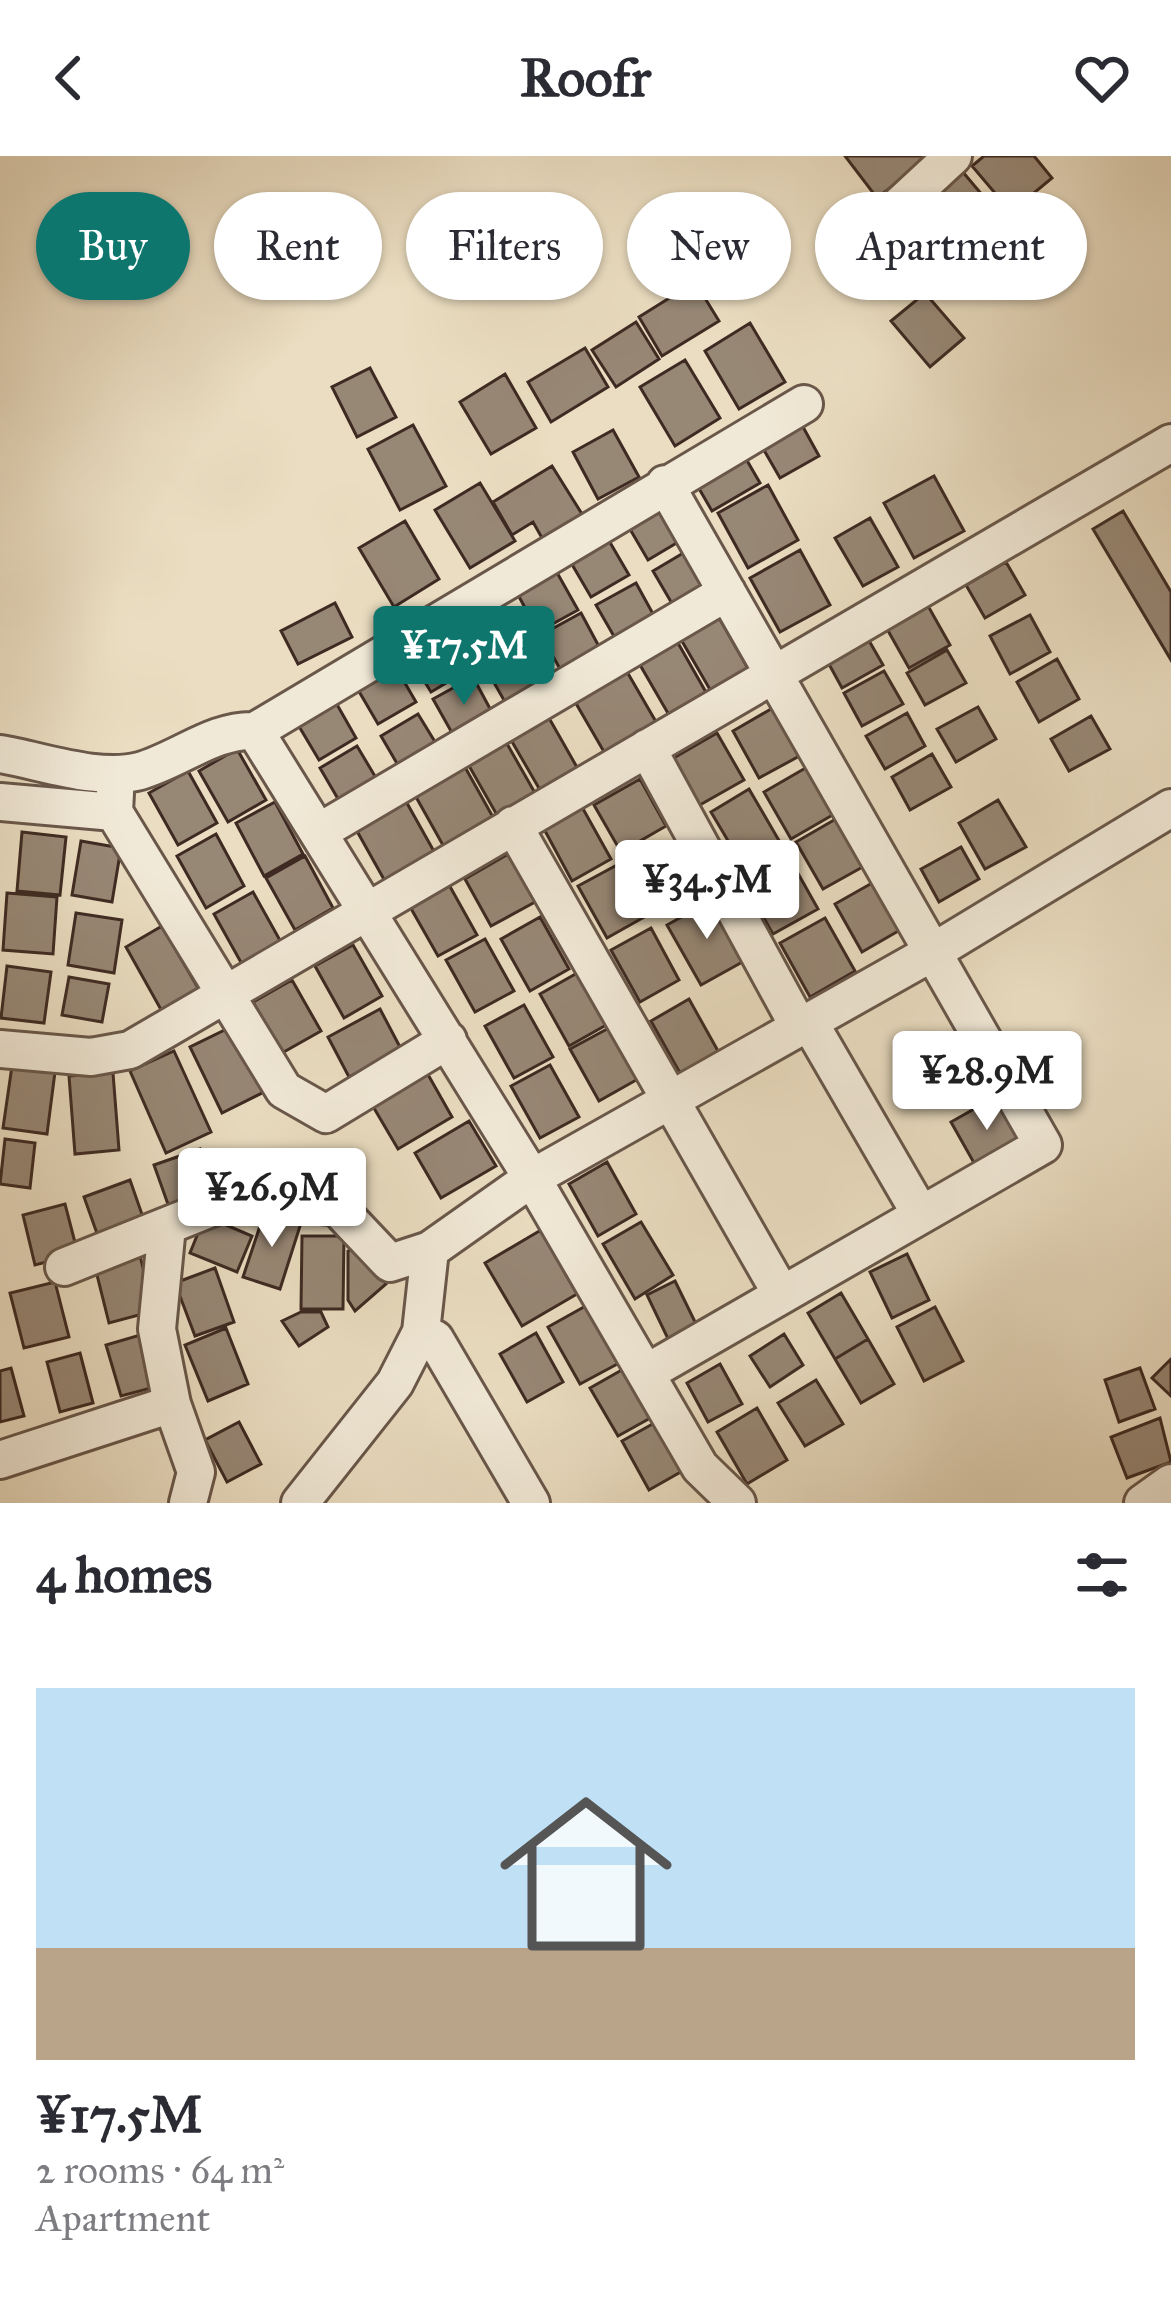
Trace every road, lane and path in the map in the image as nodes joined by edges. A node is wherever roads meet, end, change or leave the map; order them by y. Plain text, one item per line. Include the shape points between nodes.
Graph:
1 (951, 157) edge
2 (914, 192) edge
3 (803, 404) dead end
4 (1171, 443) edge
5 (665, 484) junction
6 (727, 592) junction
7 (775, 676) junction
8 (255, 731) junction
9 (647, 748) junction
10 (0, 754) edge
11 (116, 774) junction
12 (0, 802) edge
13 (1171, 808) edge
14 (0, 812) edge
15 (114, 812) junction
16 (513, 825) junction
17 (319, 832) junction
18 (367, 908) junction
19 (933, 952) junction
20 (228, 994) junction
21 (804, 1024) junction
22 (448, 1040) junction
23 (0, 1049) edge
24 (670, 1100) junction
25 (532, 1178) junction
26 (921, 1215) junction
27 (167, 1226) junction
28 (430, 1250) junction
29 (64, 1268) dead end
30 (782, 1295) junction
31 (421, 1332) junction
32 (648, 1372) junction
33 (172, 1404) junction
34 (0, 1460) edge
35 (1171, 1483) edge
36 (188, 1503) edge
37 (300, 1503) edge
38 (531, 1503) edge
39 (737, 1503) edge
40 (1143, 1503) edge

1 - 2 street
3 - 5 street
4 - 7 street
5 - 6 street
5 - 8 street
6 - 7 street
6 - 17 street
7 - 9 street
7 - 19 street
8 - 11 street via 236,730
8 - 17 street
9 - 16 street
9 - 21 street
10 - 11 street
11 - 15 street
12 - 14 street
12 - 15 street
13 - 19 street
15 - 20 street
16 - 18 street
16 - 24 street
17 - 18 street
18 - 20 street
18 - 22 street
19 - 21 street
19 - 26 street via 1043,1145
20 - 22 street via 284,1090 326,1114
20 - 23 street via 130,1050 91,1058
21 - 24 street
21 - 26 street
22 - 25 street
24 - 25 street
24 - 30 street
25 - 28 street
25 - 32 street
26 - 30 street
27 - 28 street via 241,1196 337,1207 390,1263
27 - 29 street
27 - 33 street via 158,1329
28 - 31 street
30 - 32 street
31 - 37 street via 395,1383
31 - 38 street via 435,1340
32 - 39 street via 700,1467
33 - 34 street
33 - 36 street via 196,1472
35 - 40 street

